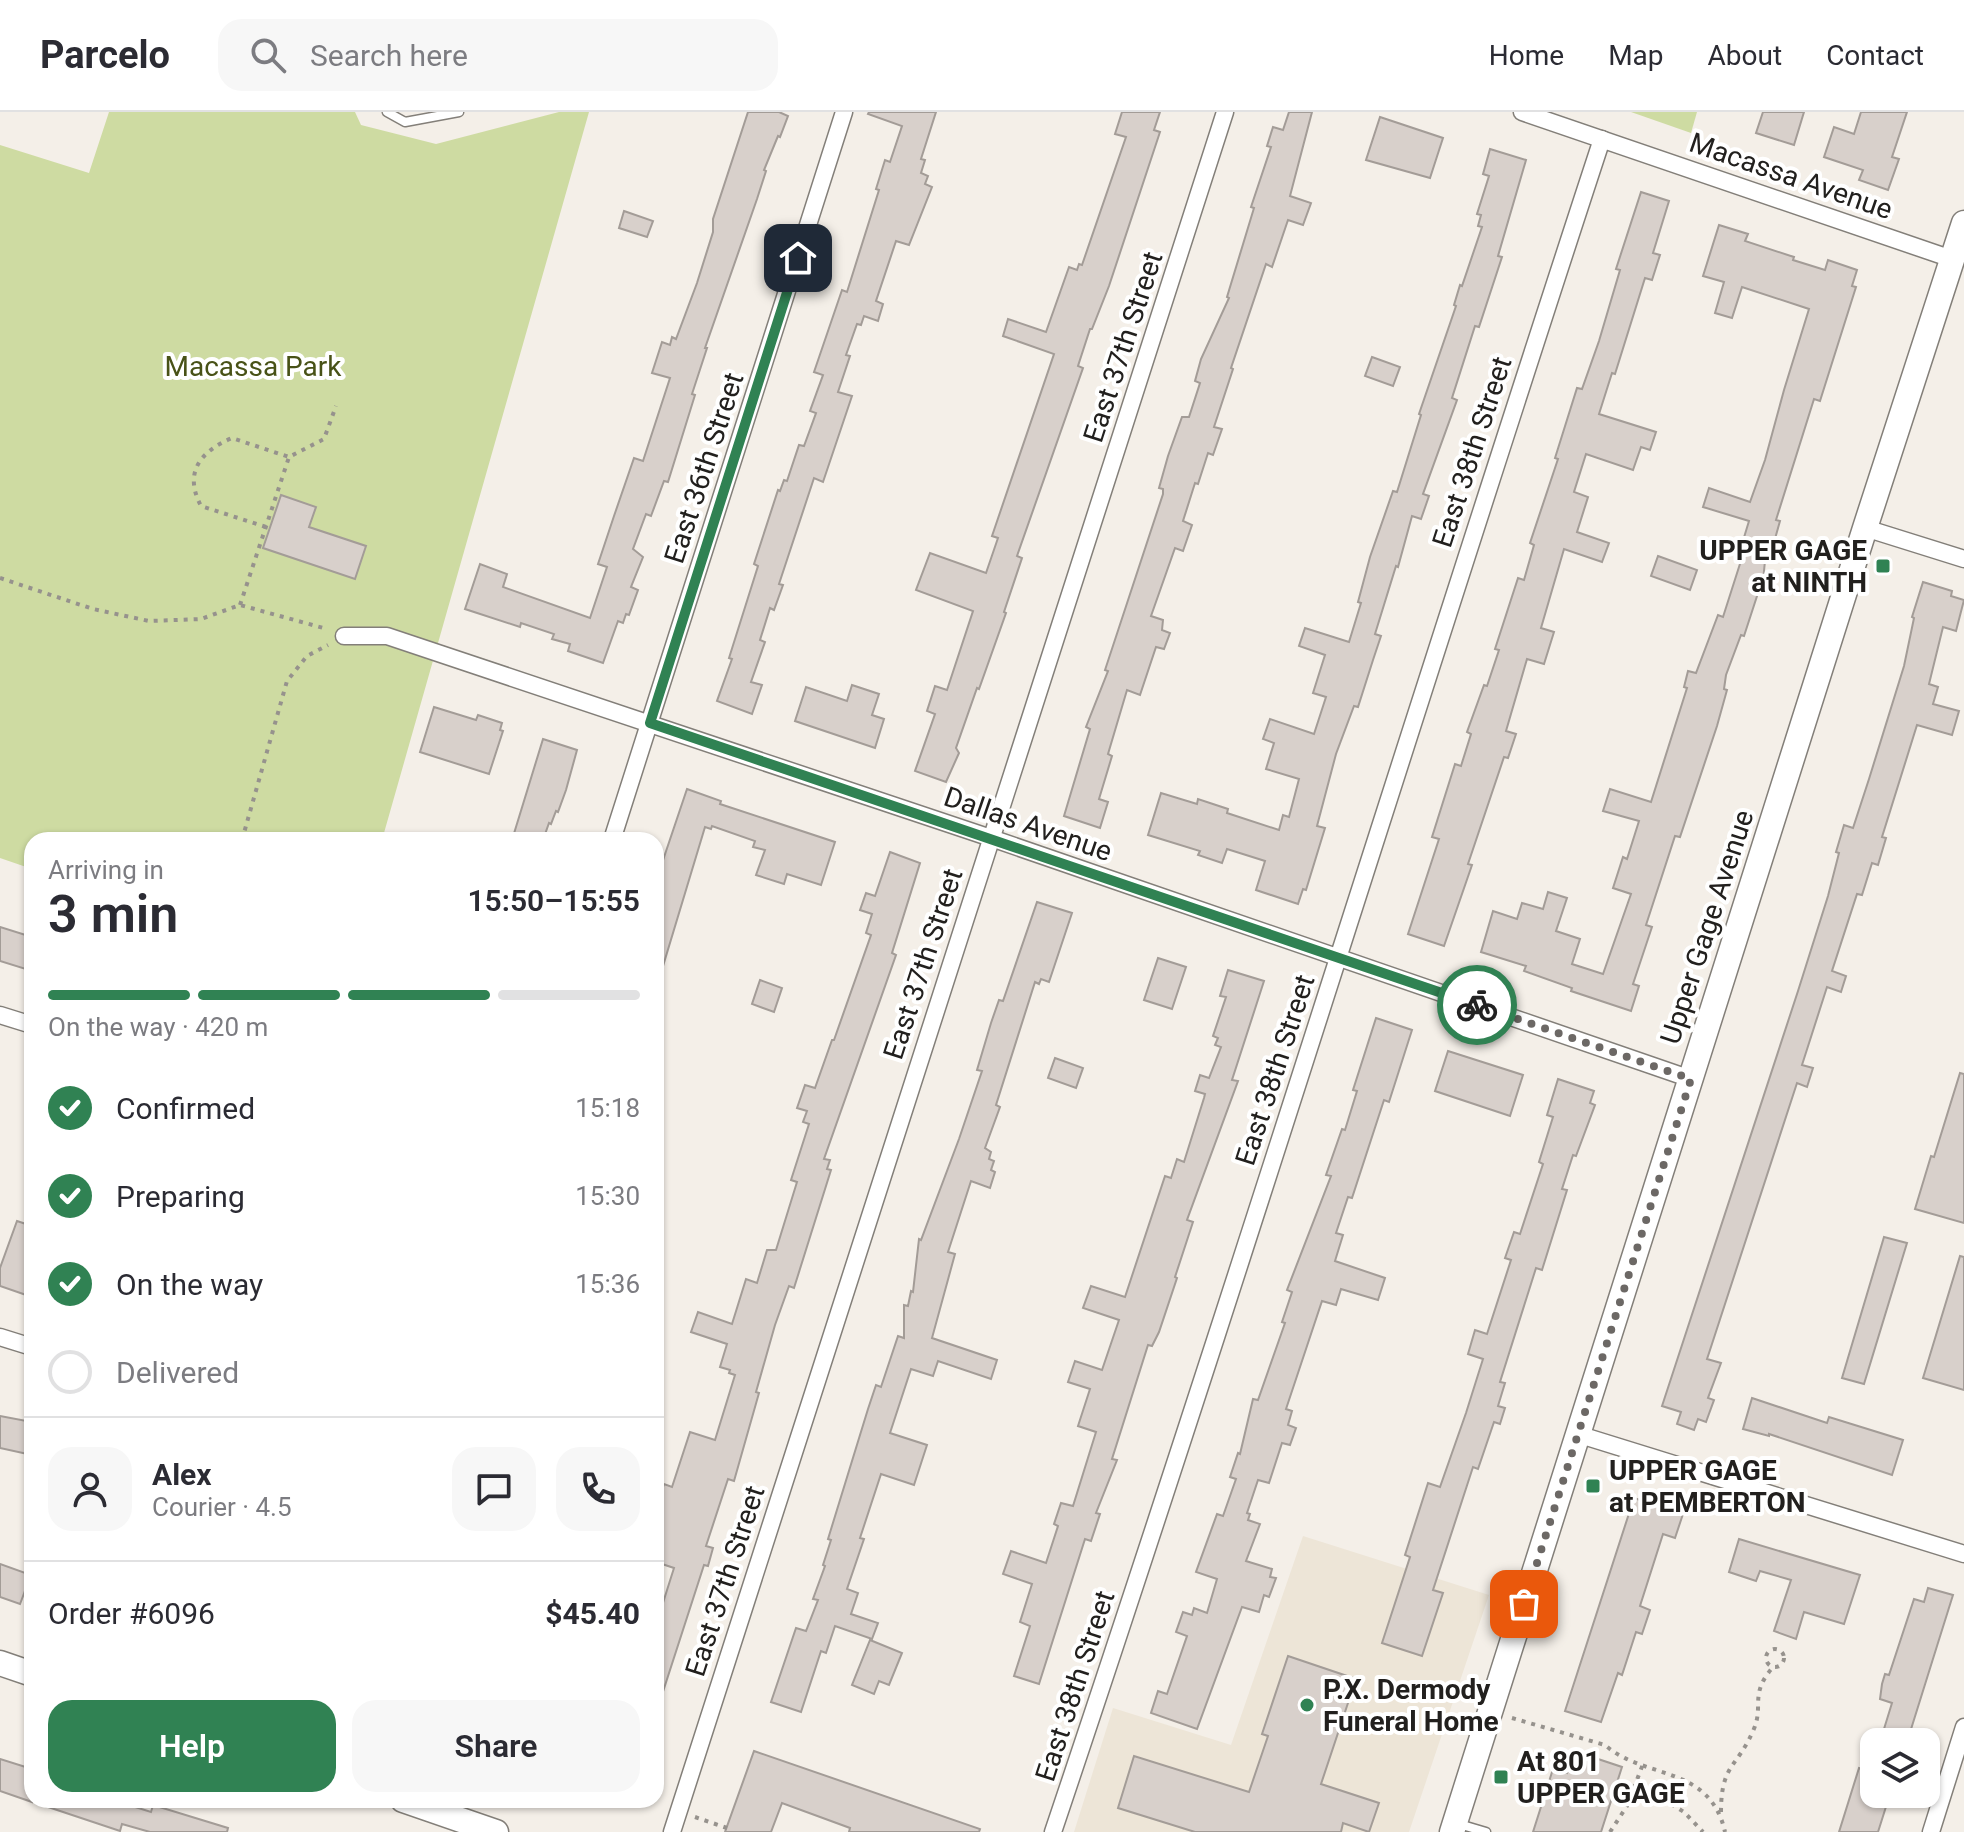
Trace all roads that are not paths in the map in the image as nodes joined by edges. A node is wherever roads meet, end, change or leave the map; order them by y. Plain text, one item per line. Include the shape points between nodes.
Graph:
1 (387, 112) edge
2 (459, 112) edge
3 (844, 112) edge
4 (1225, 112) edge
5 (1522, 112) edge
6 (1602, 139) junction
7 (1964, 223) edge
8 (1952, 259) junction
9 (1865, 528) junction
10 (1964, 559) edge
11 (344, 636) road end
12 (650, 723) junction
13 (615, 832) edge
14 (991, 838) junction
15 (1339, 957) junction
16 (0, 1015) edge
17 (24, 1022) edge
18 (1691, 1079) junction
19 (0, 1337) edge
20 (24, 1344) edge
21 (1577, 1434) junction
22 (1964, 1554) edge
23 (0, 1663) edge
24 (24, 1671) edge
25 (1962, 1737) edge
26 (425, 1808) edge
27 (1453, 1827) edge
28 (485, 1830) edge
29 (672, 1832) edge
30 (1053, 1832) edge
31 (1486, 1832) edge
32 (1931, 1832) edge

1 - 2 lane via 405,122
3 - 12 street, East 36th Street
4 - 14 street, East 37th Street
5 - 6 street, Macassa Avenue
6 - 8 street, Macassa Avenue
6 - 15 street, East 38th Street
7 - 8 main road, Upper Gage Avenue
8 - 9 main road, Upper Gage Avenue
9 - 10 street
9 - 18 main road, Upper Gage Avenue
11 - 12 street, Dallas Avenue via 387,636
12 - 13 street, East 36th Street
12 - 14 street, Dallas Avenue
14 - 15 street, Dallas Avenue
14 - 29 street, East 37th Street
15 - 18 street, Dallas Avenue
15 - 30 street, East 38th Street
16 - 17 street
18 - 21 main road, Upper Gage Avenue
19 - 20 street
21 - 22 street
21 - 27 main road, Upper Gage Avenue
23 - 24 main road
25 - 32 street
26 - 28 main road
27 - 31 lane

